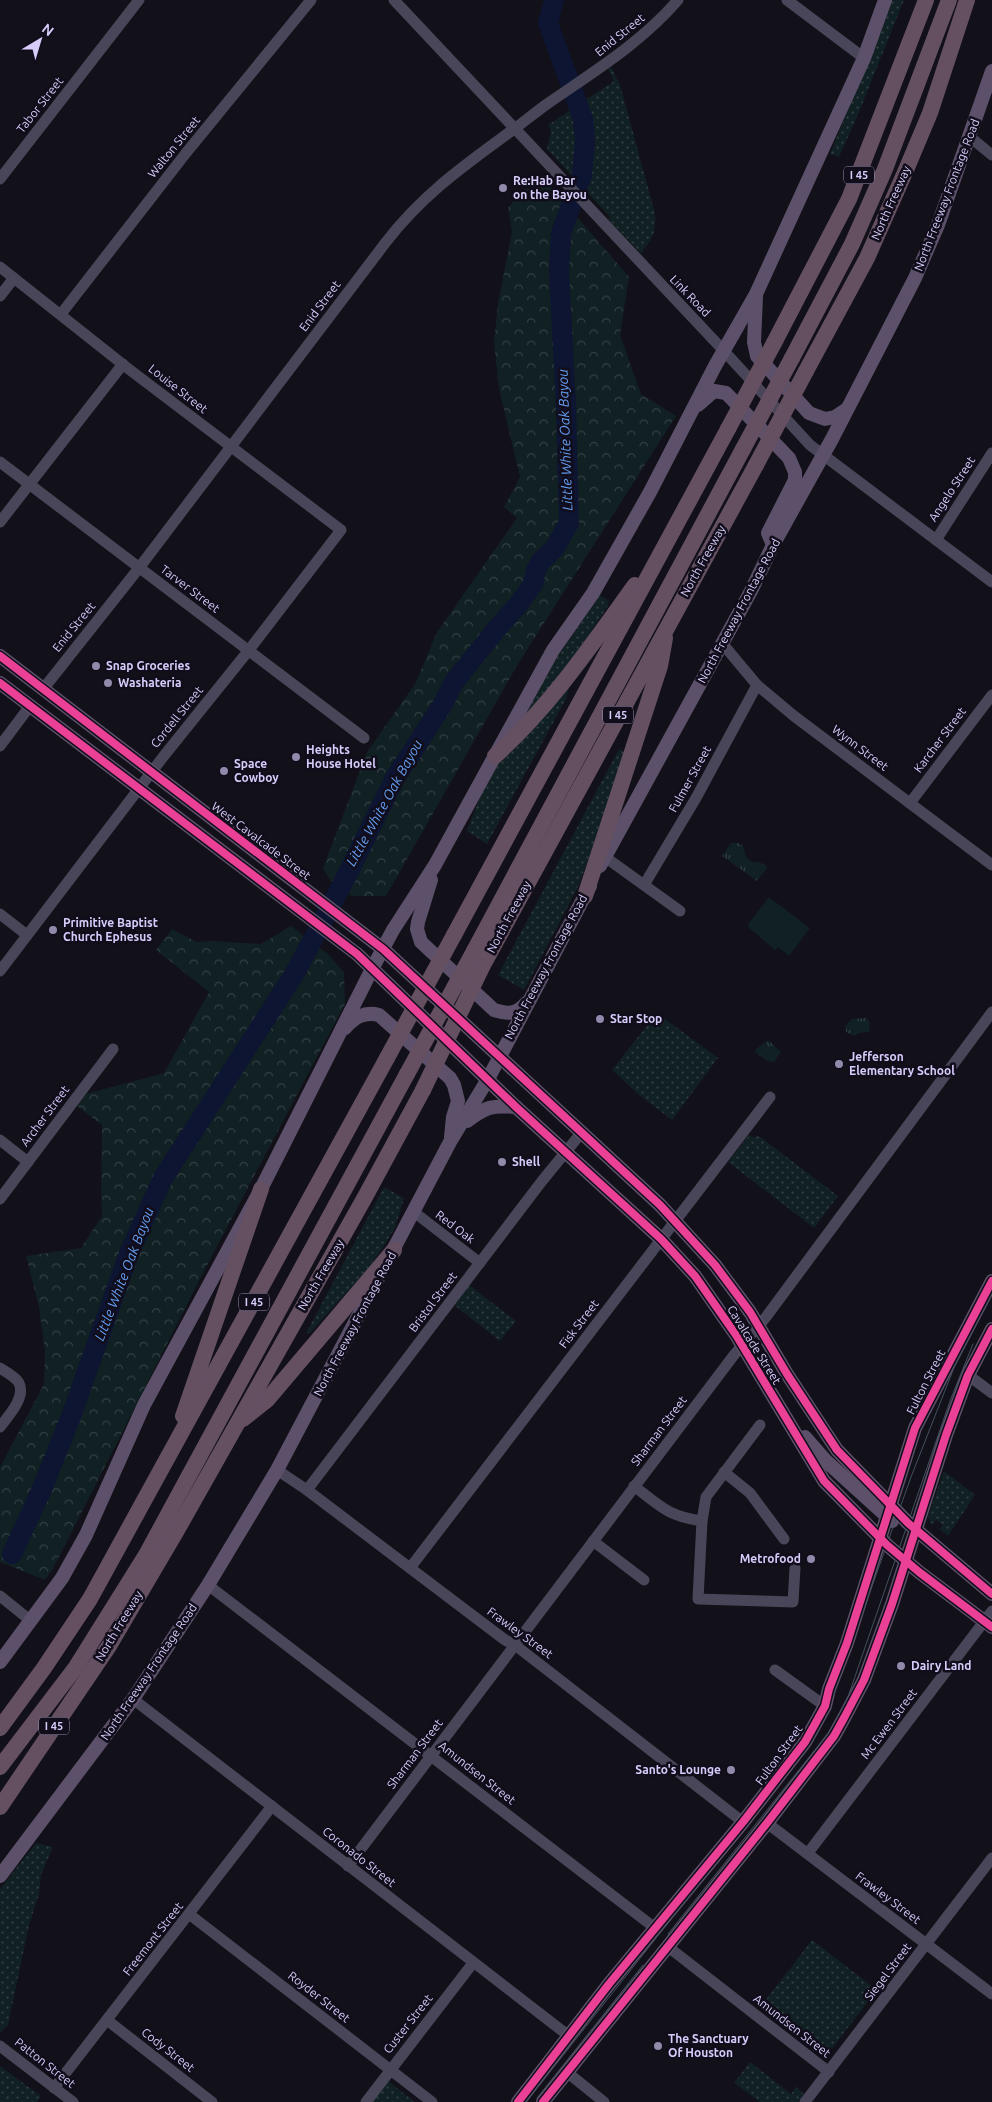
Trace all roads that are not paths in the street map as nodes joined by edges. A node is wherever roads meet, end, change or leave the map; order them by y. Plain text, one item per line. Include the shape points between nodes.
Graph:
1 (138, 0) edge
2 (311, 0) edge
3 (394, 0) edge
4 (678, 0) edge
5 (787, 0) edge
6 (885, 0) edge
7 (926, 0) edge
8 (949, 0) edge
9 (967, 0) edge
10 (864, 58) junction
11 (992, 70) edge
12 (514, 129) junction
13 (970, 137) junction
14 (992, 154) edge
15 (0, 179) edge
16 (0, 267) edge
17 (14, 278) junction
18 (756, 294) junction
19 (0, 296) edge
20 (61, 314) junction
21 (724, 352) junction
22 (123, 364) junction
23 (693, 408) junction
24 (848, 408) junction
25 (230, 446) junction
26 (992, 453) edge
27 (823, 455) junction
28 (0, 462) edge
29 (30, 484) junction
30 (0, 522) edge
31 (677, 526) junction
32 (341, 530) joint
33 (936, 540) junction
34 (773, 545) junction
35 (139, 568) junction
36 (992, 582) edge
37 (667, 626) junction
38 (722, 642) junction
39 (249, 650) junction
40 (0, 656) edge
41 (0, 683) edge
42 (757, 685) junction
43 (44, 688) junction
44 (992, 695) edge
45 (30, 706) junction
46 (364, 738) dead end
47 (0, 746) edge
48 (495, 756) junction
49 (151, 772) junction
50 (138, 789) junction
51 (910, 802) junction
52 (257, 852) junction
53 (610, 860) junction
54 (435, 865) junction
55 (992, 865) edge
56 (245, 869) junction
57 (644, 885) junction
58 (584, 896) junction
59 (680, 911) dead end
60 (0, 914) edge
61 (27, 935) junction
62 (383, 949) junction
63 (372, 969) junction
64 (0, 971) edge
65 (530, 998) junction
66 (992, 1012) edge
67 (340, 1035) junction
68 (113, 1049) dead end
69 (499, 1056) junction
70 (488, 1080) junction
71 (770, 1097) dead end
72 (516, 1107) junction
73 (460, 1126) junction
74 (582, 1132) junction
75 (0, 1140) edge
76 (450, 1142) junction
77 (567, 1152) junction
78 (28, 1162) junction
79 (261, 1189) junction
80 (0, 1199) edge
81 (414, 1212) junction
82 (675, 1221) junction
83 (661, 1239) junction
84 (394, 1250) junction
85 (480, 1263) junction
86 (992, 1281) edge
87 (759, 1326) junction
88 (992, 1330) edge
89 (742, 1345) junction
90 (0, 1368) edge
91 (968, 1375) junction
92 (992, 1393) edge
93 (784, 1414) junction
94 (235, 1425) junction
95 (760, 1425) dead end
96 (0, 1427) edge
97 (169, 1459) junction
98 (277, 1470) junction
99 (724, 1472) junction
100 (634, 1486) junction
101 (307, 1490) junction
102 (888, 1511) junction
103 (702, 1521) junction
104 (915, 1529) junction
105 (784, 1539) dead end
106 (879, 1539) junction
107 (593, 1541) junction
108 (906, 1562) junction
109 (410, 1568) junction
110 (795, 1568) dead end
111 (644, 1580) dead end
112 (208, 1585) junction
113 (992, 1594) edge
114 (0, 1596) edge
115 (989, 1620) edge
116 (31, 1621) junction
117 (515, 1645) junction
118 (0, 1662) edge
119 (775, 1670) dead end
120 (133, 1699) junction
121 (824, 1706) junction
122 (0, 1728) edge
123 (431, 1755) junction
124 (0, 1767) edge
125 (272, 1806) junction
126 (0, 1807) edge
127 (743, 1822) junction
128 (767, 1823) junction
129 (808, 1853) junction
130 (992, 1858) edge
131 (348, 1866) junction
132 (0, 1876) edge
133 (190, 1914) junction
134 (655, 1928) junction
135 (927, 1944) junction
136 (667, 1946) junction
137 (473, 1963) junction
138 (992, 1994) edge
139 (107, 2020) junction
140 (569, 2036) junction
141 (0, 2046) edge
142 (390, 2070) junction
143 (829, 2072) junction
144 (568, 2073) junction
145 (54, 2088) junction
146 (73, 2102) edge
147 (212, 2102) edge
148 (366, 2102) edge
149 (432, 2102) edge
150 (518, 2102) edge
151 (543, 2102) edge
152 (604, 2102) edge
153 (806, 2102) edge

1 - 15 street, Tabor Street
2 - 20 street, Walton Street
3 - 12 street, Link Road
4 - 12 street, Enid Street via 640,38
5 - 10 street
6 - 10 main road
7 - 31 highway, I 45, bridge via 849,199
8 - 124 highway, North Freeway, bridge via 882,177 852,244 408,1074 146,1555 76,1667
9 - 37 highway, North Freeway / I 45, bridge via 930,113 867,258
10 - 18 main road
11 - 13 main road, North Freeway Frontage Road
12 - 21 street, Link Road
12 - 25 street, Enid Street via 467,162 414,208
13 - 14 street
13 - 24 main road, North Freeway Frontage Road via 915,278
16 - 17 street, Louise Street
17 - 19 street
17 - 20 street, Louise Street
18 - 21 main road
18 - 24 main road via 754,342 757,356 809,413 825,419 835,417
20 - 22 street, Louise Street
21 - 23 main road
21 - 27 street, Link Road
22 - 25 street, Louise Street
22 - 29 street
23 - 34 main road via 714,391 726,393 789,458 795,480 768,533
23 - 48 main road via 593,594 553,650
24 - 27 main road, North Freeway Frontage Road
25 - 32 street, Louise Street
25 - 35 street, Enid Street
26 - 33 street, Angelo Street
27 - 33 street, Link Road
27 - 34 main road, North Freeway Frontage Road
28 - 29 street, Tarver Street
29 - 30 street
29 - 35 street, Tarver Street
31 - 48 highway via 566,682 526,728
31 - 97 highway, I 45, bridge
32 - 39 street, Cordell Street
33 - 36 street, Link Road
34 - 38 main road, North Freeway Frontage Road
35 - 39 street, Tarver Street
35 - 43 street, Enid Street
37 - 58 highway via 660,666
37 - 94 highway, North Freeway / I 45, bridge via 482,967 423,1090 361,1205
38 - 42 street, Wynn Street
38 - 53 main road, North Freeway Frontage Road
39 - 46 street, Tarver Street
39 - 49 street, Cordell Street
40 - 43 main road, West Cavalcade Street
41 - 45 main road
42 - 51 street, Wynn Street
42 - 57 street, Fulmer Street
43 - 49 main road, West Cavalcade Street
44 - 51 street, Karcher Street
45 - 47 street
45 - 50 main road
48 - 54 main road
49 - 50 street, Cordell Street
49 - 52 main road, West Cavalcade Street
50 - 56 main road
50 - 61 street, Cordell Street
51 - 55 street, Wynn Street
52 - 56 main road
52 - 62 main road, West Cavalcade Street
53 - 57 street
53 - 58 main road, North Freeway Frontage Road
54 - 62 main road
54 - 65 main road via 418,922 421,942 494,1010 514,1012
56 - 63 main road via 337,938
57 - 59 street
58 - 65 main road, North Freeway Frontage Road
60 - 61 street
61 - 64 street, Cordell Street
62 - 63 main road
62 - 69 main road, West Cavalcade Street
63 - 67 main road
63 - 70 main road
65 - 69 main road, North Freeway Frontage Road
66 - 87 street, Sharman Street
67 - 76 main road via 352,1020 361,1015 379,1015 450,1078 458,1101
67 - 79 main road
68 - 78 street, Archer Street
69 - 70 main road, North Freeway Frontage Road
69 - 74 main road, Cavalcade Street
70 - 72 main road, Cavalcade Street
70 - 73 main road, North Freeway Frontage Road
71 - 82 street, Fisk Street
72 - 73 main road via 494,1105
72 - 77 main road, Cavalcade Street
73 - 76 main road, North Freeway Frontage Road
74 - 77 street, Bristol Street
74 - 82 main road, Cavalcade Street
75 - 78 street
76 - 81 main road, North Freeway Frontage Road
77 - 83 main road, Cavalcade Street
77 - 85 street, Bristol Street
78 - 80 street, Archer Street
79 - 97 highway
79 - 116 main road via 144,1405 86,1535 62,1578
81 - 84 main road, North Freeway Frontage Road
81 - 85 street, Red Oak
82 - 83 street, Fisk Street
82 - 87 main road, Cavalcade Street via 715,1265
83 - 89 main road, Cavalcade Street via 695,1276
83 - 109 street, Fisk Street
84 - 94 highway via 267,1400
84 - 98 main road, North Freeway Frontage Road
85 - 101 street, Bristol Street
86 - 102 main road, Fulton Street via 915,1428
87 - 89 street, Sharman Street
87 - 102 main road, Cavalcade Street via 837,1450
88 - 91 main road
89 - 93 main road, Cavalcade Street
89 - 100 street, Sharman Street
90 - 96 street via 19,1384 18,1401
91 - 92 street
91 - 104 main road
93 - 102 main road via 826,1461
93 - 106 main road, Cavalcade Street via 824,1481
94 - 126 highway, North Freeway / I 45 via 109,1646
95 - 99 street
97 - 122 highway, I 45 via 90,1599
98 - 101 street, Frawley Street
98 - 112 main road, North Freeway Frontage Road
99 - 103 street via 706,1497
99 - 105 street via 750,1493
100 - 103 street via 667,1511
100 - 107 street, Sharman Street
101 - 109 street, Frawley Street
102 - 104 main road via 906,1529
102 - 106 main road, Fulton Street
103 - 110 street via 698,1599 793,1602
104 - 108 main road
104 - 113 main road
106 - 108 main road, Cavalcade Street
106 - 121 main road, Fulton Street
107 - 111 street
107 - 117 street, Sharman Street
108 - 115 main road, Cavalcade Street
108 - 128 main road via 856,1698 834,1736
109 - 117 street, Frawley Street
112 - 120 main road, North Freeway Frontage Road
112 - 123 street, Amundsen Street
114 - 116 street
115 - 129 street, Mc Ewen Street
116 - 118 main road
117 - 123 street, Sharman Street
117 - 127 street, Frawley Street
119 - 121 street
120 - 125 street, Coronado Street
120 - 132 main road, North Freeway Frontage Road
121 - 127 main road, Fulton Street via 805,1742
123 - 131 street, Sharman Street
123 - 134 street, Amundsen Street
125 - 131 street, Coronado Street
125 - 133 street, Freemont Street
127 - 134 main road, Fulton Street
128 - 129 street, Frawley Street
128 - 136 main road
129 - 135 street, Frawley Street
130 - 135 street, Siegel Street
131 - 137 street, Coronado Street
133 - 139 street, Freemont Street
133 - 142 street, Royder Street
134 - 140 main road, Fulton Street
135 - 138 street, Frawley Street
135 - 143 street, Siegel Street
136 - 143 street, Amundsen Street
136 - 144 main road
137 - 140 street, Coronado Street
137 - 142 street, Custer Street
139 - 145 street, Freemont Street
139 - 147 street, Cody Street
140 - 150 main road, Fulton Street
141 - 145 street, Patton Street
142 - 148 street, Custer Street
142 - 149 street, Royder Street
143 - 153 street, Siegel Street
144 - 151 main road
144 - 152 street
145 - 146 street, Patton Street

